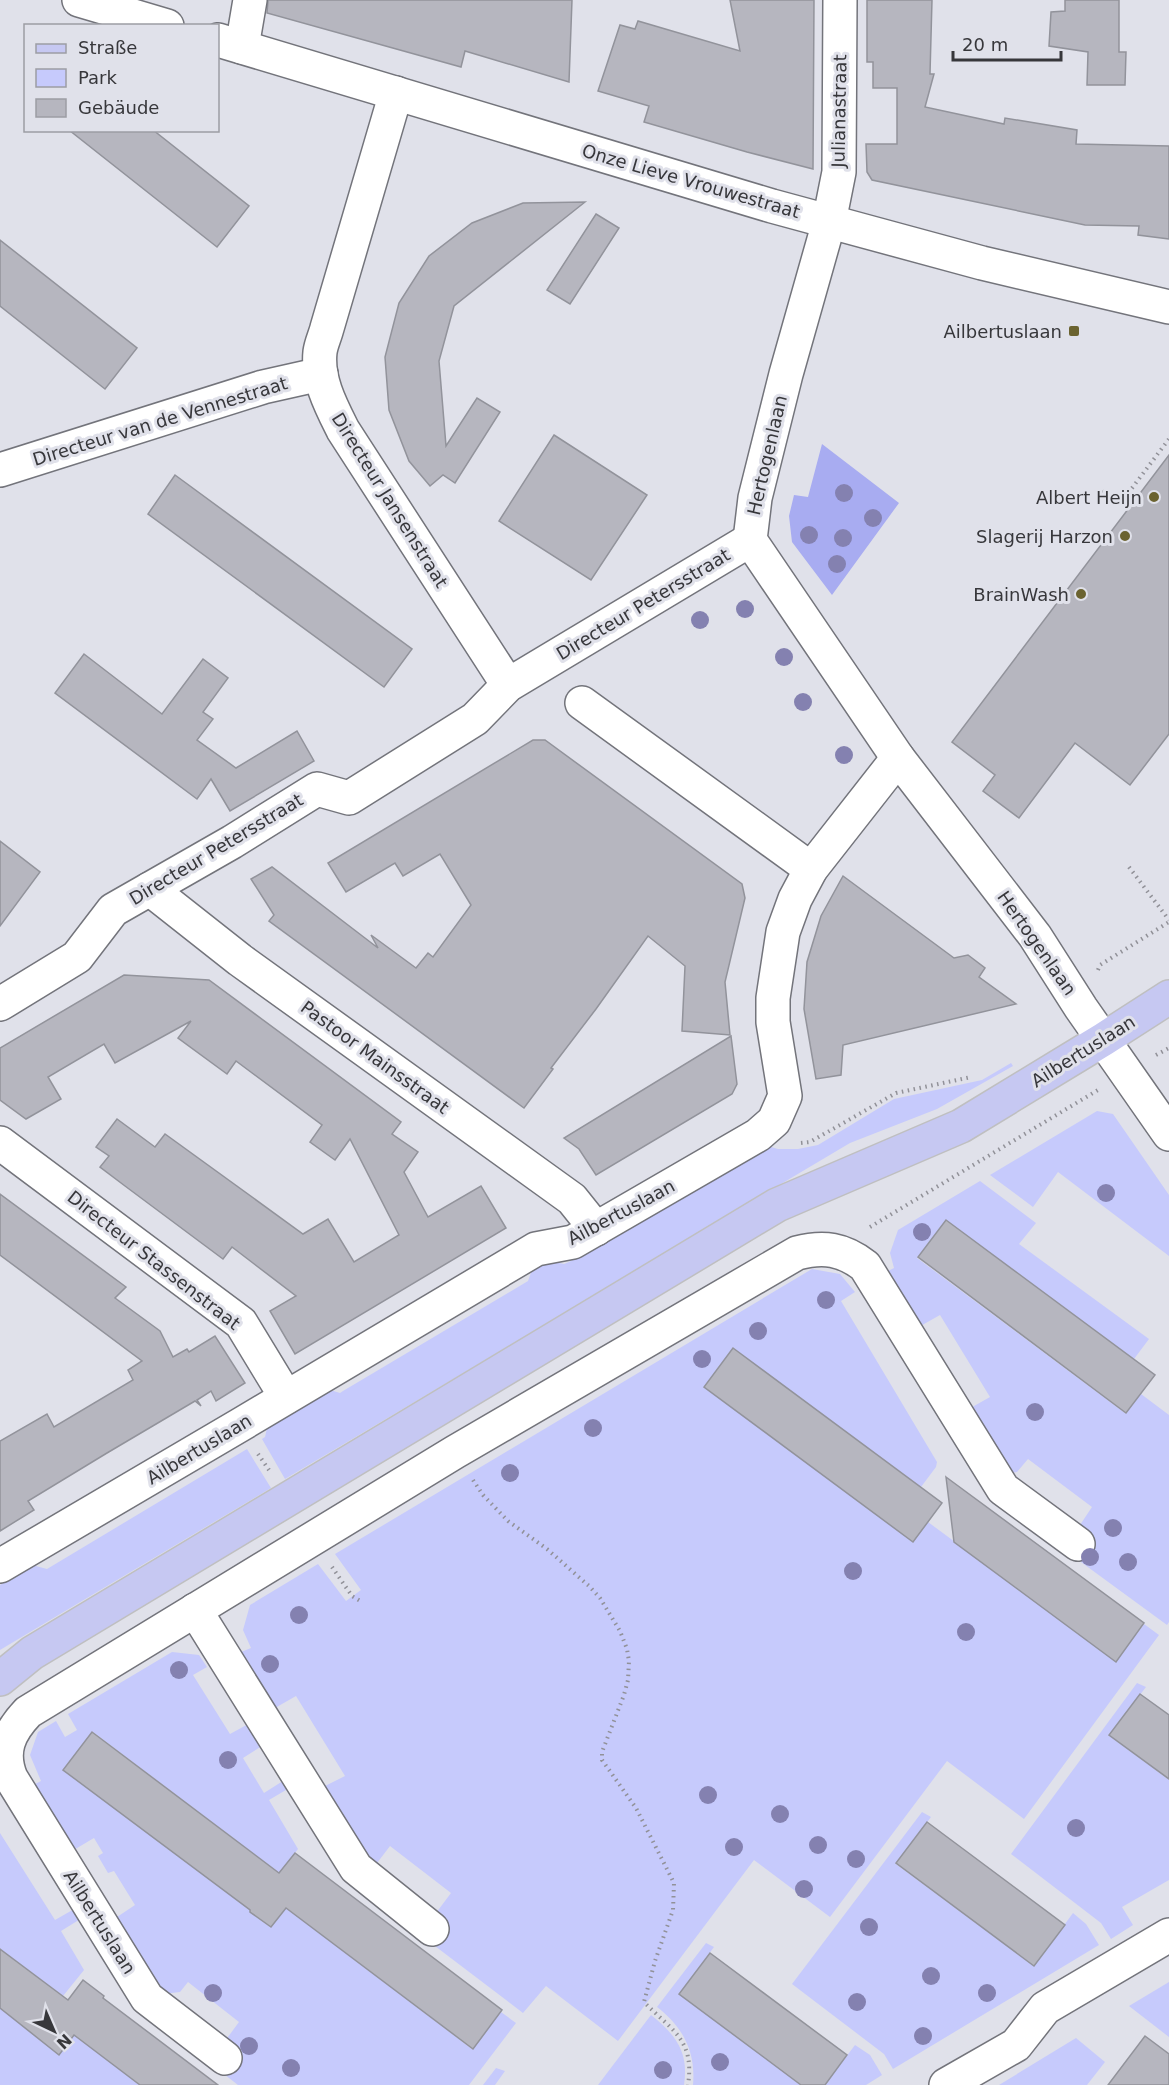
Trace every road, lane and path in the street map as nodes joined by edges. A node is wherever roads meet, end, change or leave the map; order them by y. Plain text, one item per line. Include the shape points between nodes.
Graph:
1 (79, 0) edge
2 (250, 0) edge
3 (840, 0) edge
4 (160, 24) edge
5 (230, 43) edge
6 (396, 93) junction
7 (829, 222) junction
8 (1169, 307) edge
9 (321, 374) junction
10 (1169, 439) edge
11 (0, 470) edge
12 (1102, 491) dead end
13 (750, 540) junction
14 (508, 685) junction
15 (582, 703) dead end
16 (898, 758) junction
17 (1129, 867) dead end
18 (811, 869) junction
19 (150, 889) junction
20 (1169, 921) edge
21 (1169, 997) edge
22 (0, 1004) edge
23 (1081, 1008) junction
24 (1104, 1039) junction
25 (1127, 1072) junction
26 (972, 1077) dead end
27 (1169, 1134) edge
28 (758, 1135) junction
29 (0, 1143) edge
30 (596, 1229) junction
31 (838, 1250) junction
32 (286, 1397) junction
33 (240, 1425) junction
34 (455, 1452) junction
35 (300, 1520) junction
36 (1077, 1544) dead end
37 (0, 1566) edge
38 (362, 1602) dead end
39 (195, 1610) junction
40 (0, 1679) edge
41 (432, 1929) dead end
42 (1169, 1935) edge
43 (225, 2058) dead end
44 (688, 2085) edge
45 (946, 2085) edge

1 - 4 street
2 - 5 street
3 - 7 street, Julianastraat via 839,172
5 - 6 street, Onze Lieve Vrouwestraat
6 - 7 street, Onze Lieve Vrouwestraat
6 - 9 street, Directeur Jansenstraat via 320,352
7 - 8 street, Onze Lieve Vrouwestraat
7 - 13 street, Hertogenlaan via 780,397 755,498
9 - 11 street, Directeur van de Vennestraat via 263,387
9 - 14 street, Directeur Jansenstraat via 328,401 343,430
10 - 12 path via 1120,504
13 - 14 street, Directeur Petersstraat
13 - 16 street, Hertogenlaan
14 - 19 street, Directeur Petersstraat via 475,719 350,798 317,789
15 - 18 street
16 - 18 street
16 - 23 street, Hertogenlaan via 1035,936
17 - 20 path
18 - 28 street via 783,932 776,970 773,1022 785,1096 774,1121
19 - 22 street, Directeur Petersstraat via 113,910 77,957
19 - 30 street, Pastoor Mainsstraat via 240,960 572,1199
20 - 23 path, Ailbertuslaan via 1100,965
21 - 24 main road, Ailbertuslaan
23 - 24 street, Hertogenlaan
24 - 25 street, Hertogenlaan
24 - 35 main road, Ailbertuslaan via 961,1126 777,1205
25 - 27 street, Hertogenlaan
25 - 31 path via 867,1228
26 - 28 path via 896,1093 810,1142 791,1144
28 - 30 street, Ailbertuslaan
29 - 32 street, Directeur Stassenstraat via 241,1323
30 - 32 street, Ailbertuslaan via 573,1242 536,1249
31 - 34 street, Ailbertuslaan via 824,1248 797,1253
31 - 36 street via 865,1266 1003,1489
32 - 33 street, Ailbertuslaan
33 - 35 path
33 - 37 street, Ailbertuslaan
34 - 35 street, Ailbertuslaan
34 - 44 path via 483,1495 508,1521 547,1548 590,1586 627,1649 624,1695 604,1744 602,1760 636,1808 674,1882 673,1910 644,2002 672,2027 686,2048
35 - 38 path via 352,1596
35 - 39 street, Ailbertuslaan
35 - 40 main road, Ailbertuslaan via 32,1653
39 - 41 street via 356,1868
39 - 43 street, Ailbertuslaan via 28,1712 16,1724 9,1740 6,1765 147,1998
42 - 45 street via 1045,2008 1016,2045

